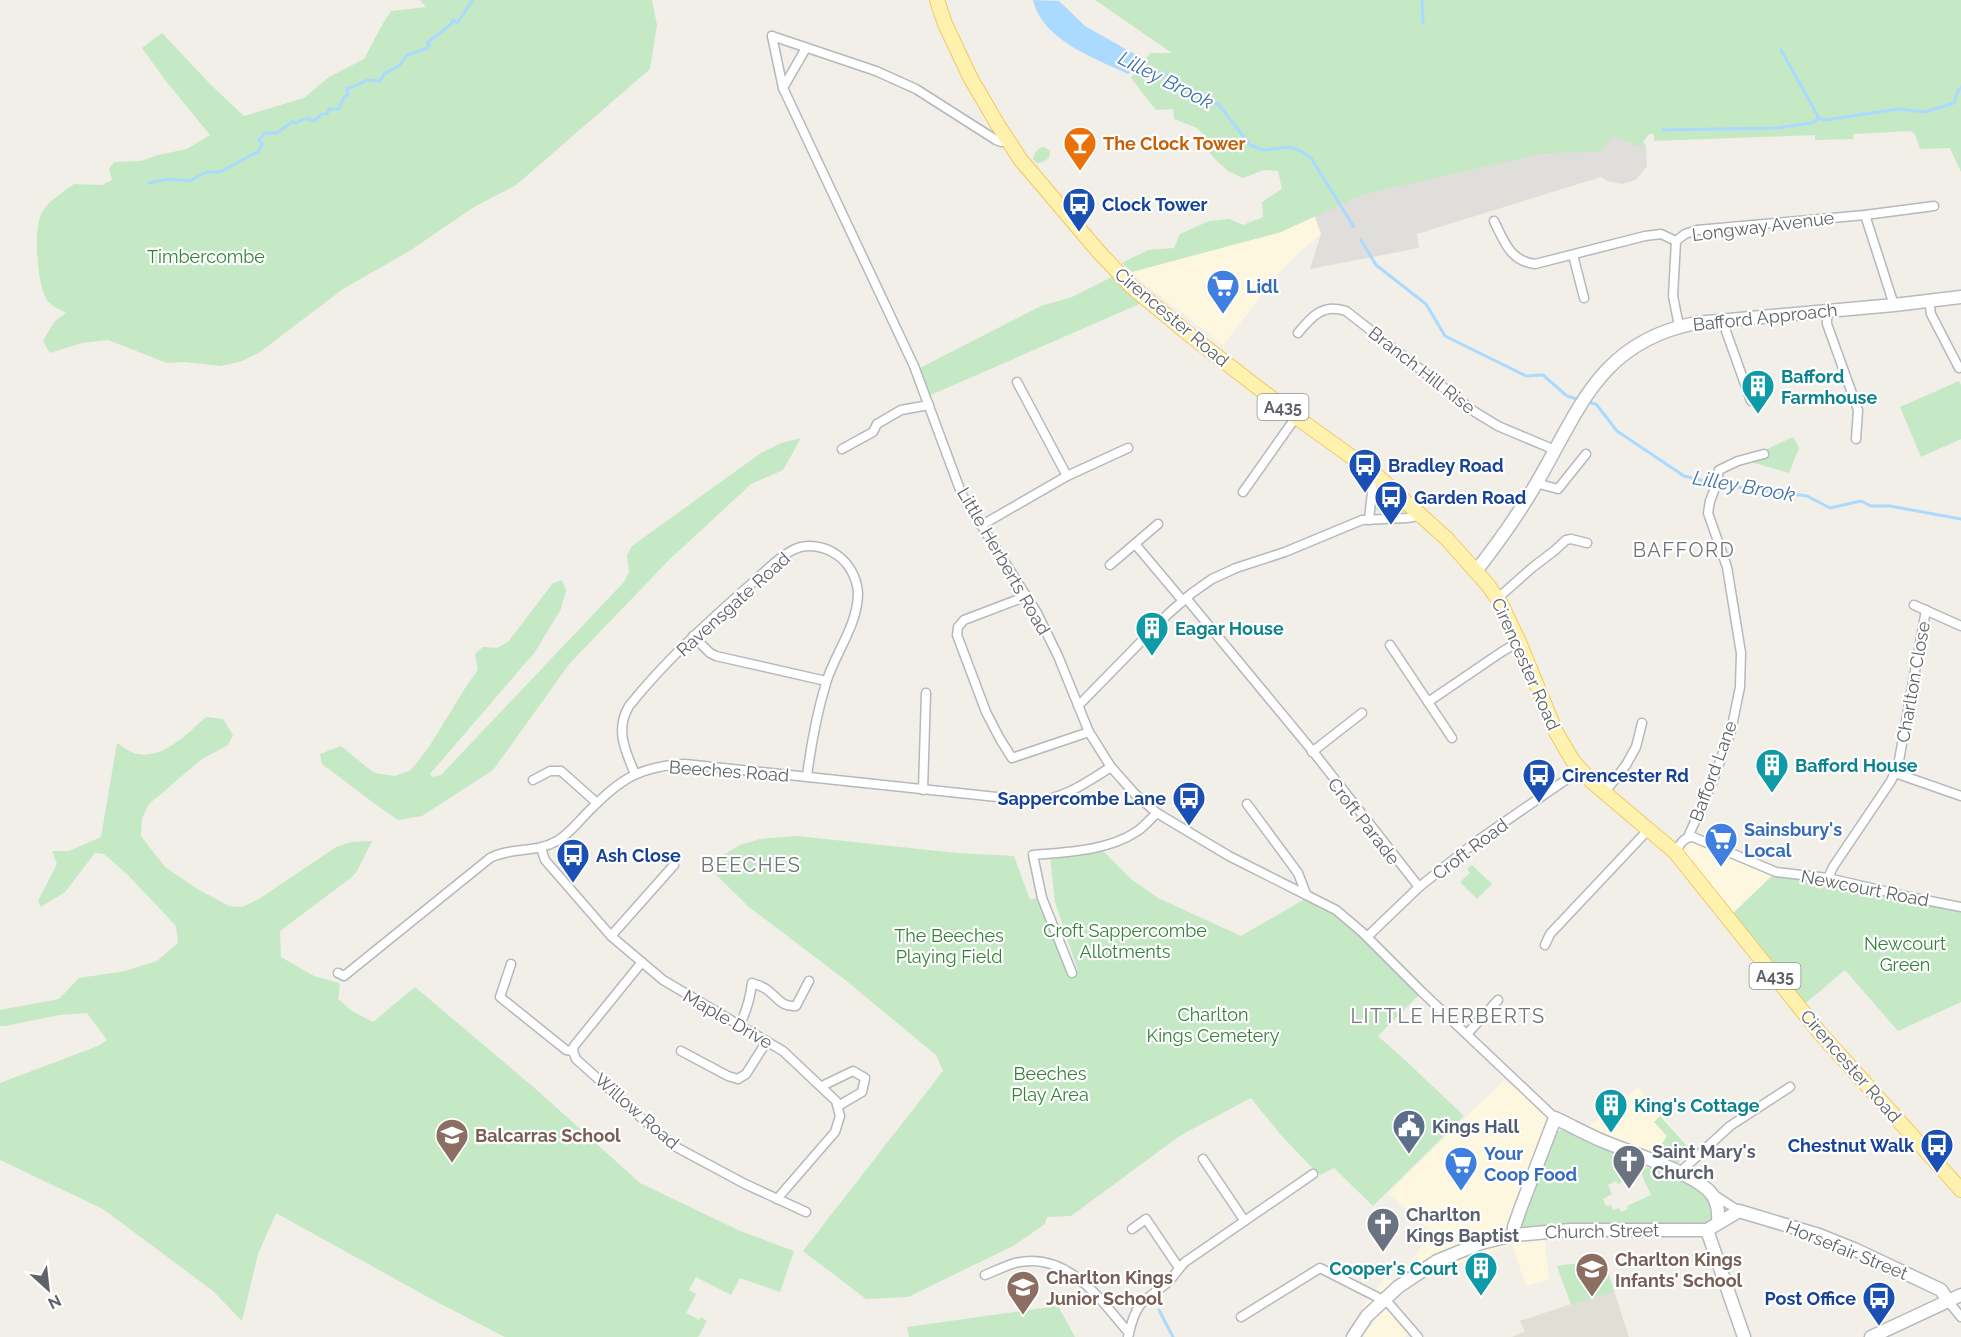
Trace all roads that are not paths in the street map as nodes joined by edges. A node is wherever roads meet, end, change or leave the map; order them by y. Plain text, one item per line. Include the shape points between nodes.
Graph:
1 (937, 0) edge
2 (806, 48) junction
3 (783, 87) junction
4 (1007, 139) junction
5 (1934, 206) dead end
6 (1865, 215) junction
7 (1494, 221) dead end
8 (1676, 241) junction
9 (1573, 255) junction
10 (1961, 297) edge
11 (1584, 298) dead end
12 (1929, 301) junction
13 (1894, 305) junction
14 (1827, 311) junction
15 (1726, 320) junction
16 (1679, 327) junction
17 (1298, 333) dead end
18 (1959, 368) dead end
19 (1017, 382) dead end
20 (1751, 400) dead end
21 (929, 405) junction
22 (1296, 417) junction
23 (1856, 439) dead end
24 (1128, 448) dead end
25 (842, 449) dead end
26 (1555, 450) junction
27 (1586, 454) dead end
28 (1764, 454) dead end
29 (1374, 473) junction
30 (1067, 476) junction
31 (1536, 483) junction
32 (1243, 492) dead end
33 (1423, 515) junction
34 (1369, 520) junction
35 (1158, 524) dead end
36 (982, 525) junction
37 (1587, 543) dead end
38 (1135, 544) junction
39 (1110, 565) dead end
40 (1476, 571) junction
41 (1027, 596) junction
42 (1498, 598) junction
43 (1184, 600) junction
44 (1914, 605) dead end
45 (1926, 610) junction
46 (1961, 626) edge
47 (693, 636) junction
48 (1520, 642) junction
49 (1390, 645) dead end
50 (826, 681) junction
51 (926, 693) dead end
52 (1428, 702) junction
53 (1078, 706) junction
54 (1362, 713) dead end
55 (1642, 723) dead end
56 (1089, 732) junction
57 (1452, 738) dead end
58 (1312, 752) junction
59 (1111, 767) junction
60 (1580, 770) junction
61 (1895, 773) junction
62 (635, 774) junction
63 (807, 776) junction
64 (533, 780) dead end
65 (923, 790) junction
66 (1605, 792) junction
67 (1961, 796) edge
68 (597, 802) junction
69 (1247, 804) dead end
70 (1157, 813) junction
71 (1649, 829) junction
72 (1688, 837) junction
73 (541, 848) junction
74 (1675, 852) junction
75 (674, 865) dead end
76 (1828, 878) junction
77 (1419, 887) junction
78 (1306, 894) junction
79 (1961, 907) edge
80 (611, 936) junction
81 (1367, 937) junction
82 (1545, 945) dead end
83 (642, 962) junction
84 (511, 964) dead end
85 (338, 973) dead end
86 (1072, 974) dead end
87 (809, 981) dead end
88 (1498, 1000) dead end
89 (739, 1026) junction
90 (1467, 1034) junction
91 (767, 1041) junction
92 (573, 1051) junction
93 (681, 1051) dead end
94 (822, 1086) junction
95 (1790, 1087) dead end
96 (838, 1106) junction
97 (1555, 1118) junction
98 (1203, 1159) dead end
99 (1679, 1173) junction
100 (1313, 1174) dead end
101 (1961, 1190) edge
102 (1710, 1192) junction
103 (777, 1199) junction
104 (1739, 1211) junction
105 (806, 1212) dead end
106 (1244, 1220) junction
107 (1718, 1222) junction
108 (1132, 1229) dead end
109 (1707, 1230) junction
110 (1514, 1235) junction
111 (1179, 1268) junction
112 (985, 1275) dead end
113 (1961, 1295) edge
114 (1384, 1300) junction
115 (1948, 1301) junction
116 (1241, 1317) dead end
117 (1961, 1317) edge
118 (1128, 1335) edge
119 (1353, 1337) edge
120 (1418, 1337) edge
121 (1744, 1337) edge
122 (1871, 1337) edge

1 - 4 main road, Cirencester Road / A435 via 971,79
2 - 3 street
2 - 3 street, Little Herberts Road via 772,36
2 - 4 street via 876,71 935,100 996,140
3 - 21 street, Little Herberts Road
4 - 22 main road, Cirencester Road / A435 via 1121,276
5 - 6 street, Longway Avenue
6 - 8 street, Longway Avenue via 1697,230
6 - 13 street
7 - 9 street via 1512,255 1524,262 1535,264
8 - 9 street via 1661,234 1645,236
8 - 16 street, Longway Avenue via 1673,296
9 - 11 street
10 - 12 street, Bafford Approach
12 - 13 street, Bafford Approach
12 - 18 street via 1931,314
13 - 14 street, Bafford Approach
14 - 15 street, Bafford Approach
14 - 23 street via 1827,324 1858,410
15 - 16 street, Bafford Approach
15 - 20 street via 1726,331
16 - 26 street, Bafford Approach via 1652,337 1606,369 1588,391
17 - 26 street, Branch Hill Rise via 1320,311 1346,311 1475,412
19 - 30 street
21 - 25 street via 901,410
21 - 36 street, Little Herberts Road via 962,495
22 - 29 main road, Cirencester Road / A435
22 - 32 street
24 - 30 street
26 - 31 street, Bafford Approach
27 - 31 street via 1558,489
28 - 72 street, Bafford Lane via 1719,470 1710,501 1708,513 1727,567 1741,653 1740,687 1731,731
29 - 33 main road, Cirencester Road / A435
29 - 34 street
30 - 36 street
31 - 40 street, Bafford Approach
33 - 34 street
33 - 40 main road, Cirencester Road / A435
34 - 43 street via 1224,573
35 - 38 street
36 - 41 street, Little Herberts Road
37 - 42 street via 1566,540
38 - 39 street
38 - 43 street
40 - 42 main road, Cirencester Road / A435
41 - 53 street, Little Herberts Road
41 - 56 street via 964,620 958,627 957,635 986,712 1012,758
42 - 48 main road, Cirencester Road / A435
43 - 53 street
43 - 58 street
44 - 45 street, Charlton Close
45 - 46 street, Charlton Close
45 - 61 street, Charlton Close
47 - 50 street via 716,656
47 - 50 street, Ravensgate Road via 791,551 803,547 827,549 850,568 858,594 854,616
47 - 62 street, Ravensgate Road via 625,712 621,739
48 - 52 street
48 - 60 main road, Cirencester Road / A435 via 1556,732
49 - 52 street
50 - 63 street, Ravensgate Road
51 - 65 street
52 - 57 street
53 - 56 street, Little Herberts Road
54 - 58 street
55 - 66 street via 1636,747
56 - 59 street, Little Herberts Road
58 - 77 street
59 - 65 street, Beeches Road via 1067,793 1043,801
59 - 70 street, Little Herberts Road
60 - 66 main road, Cirencester Road / A435
60 - 77 street, Croft Road via 1481,838
61 - 67 street
61 - 76 street, Charlton Close
62 - 63 street, Beeches Road via 685,764
62 - 68 street, Beeches Road
63 - 65 street, Beeches Road
64 - 68 street via 550,771 561,771
66 - 71 main road, Cirencester Road / A435
68 - 73 street, Beeches Road via 568,833
69 - 78 street via 1298,873
70 - 78 street, Little Herberts Road via 1229,856
70 - 86 street via 1135,832 1114,842 1033,855 1042,898
71 - 74 main road, Cirencester Road / A435
71 - 82 street via 1550,934
72 - 74 street
72 - 76 street, Newcourt Road via 1776,872
73 - 80 street, Maple Drive via 545,860
73 - 85 street, Beeches Road via 490,858 344,976
74 - 101 main road, Cirencester Road / A435 via 1820,1033
75 - 80 street
76 - 79 street, Newcourt Road
77 - 81 street, Croft Road
78 - 81 street, Horsefair Street via 1336,910
80 - 83 street, Maple Drive
81 - 90 street, Horsefair Street
83 - 89 street, Maple Drive via 663,980
83 - 92 street
84 - 92 street, Willow Road via 500,997 566,1050
87 - 89 street via 796,1006 782,1004 767,989 752,983 750,1000
88 - 90 street
89 - 91 street, Maple Drive
90 - 97 street, Horsefair Street
91 - 93 street via 746,1074 738,1079
91 - 94 street, Maple Drive
92 - 103 street, Willow Road via 576,1059 676,1147
94 - 96 street, Maple Drive
94 - 96 street via 853,1071 865,1078 862,1092
95 - 99 street via 1730,1126
96 - 103 street via 835,1132
97 - 99 street, Horsefair Street
97 - 110 street
98 - 106 street
99 - 102 street, Horsefair Street
100 - 106 street
102 - 104 street, Horsefair Street
102 - 107 street via 1717,1203
103 - 105 street, Willow Road
104 - 107 street
104 - 115 street, Horsefair Street via 1854,1249 1941,1290
106 - 111 street
107 - 109 street
108 - 111 street via 1146,1219
109 - 110 street, Church Street via 1605,1229
109 - 121 street
110 - 114 street, Church Street via 1437,1261
111 - 118 street via 1137,1306
112 - 118 street via 1023,1262 1057,1266 1083,1281
113 - 115 street
114 - 116 street via 1320,1268
114 - 119 street, Church Street
114 - 120 street
115 - 117 street
115 - 122 street

